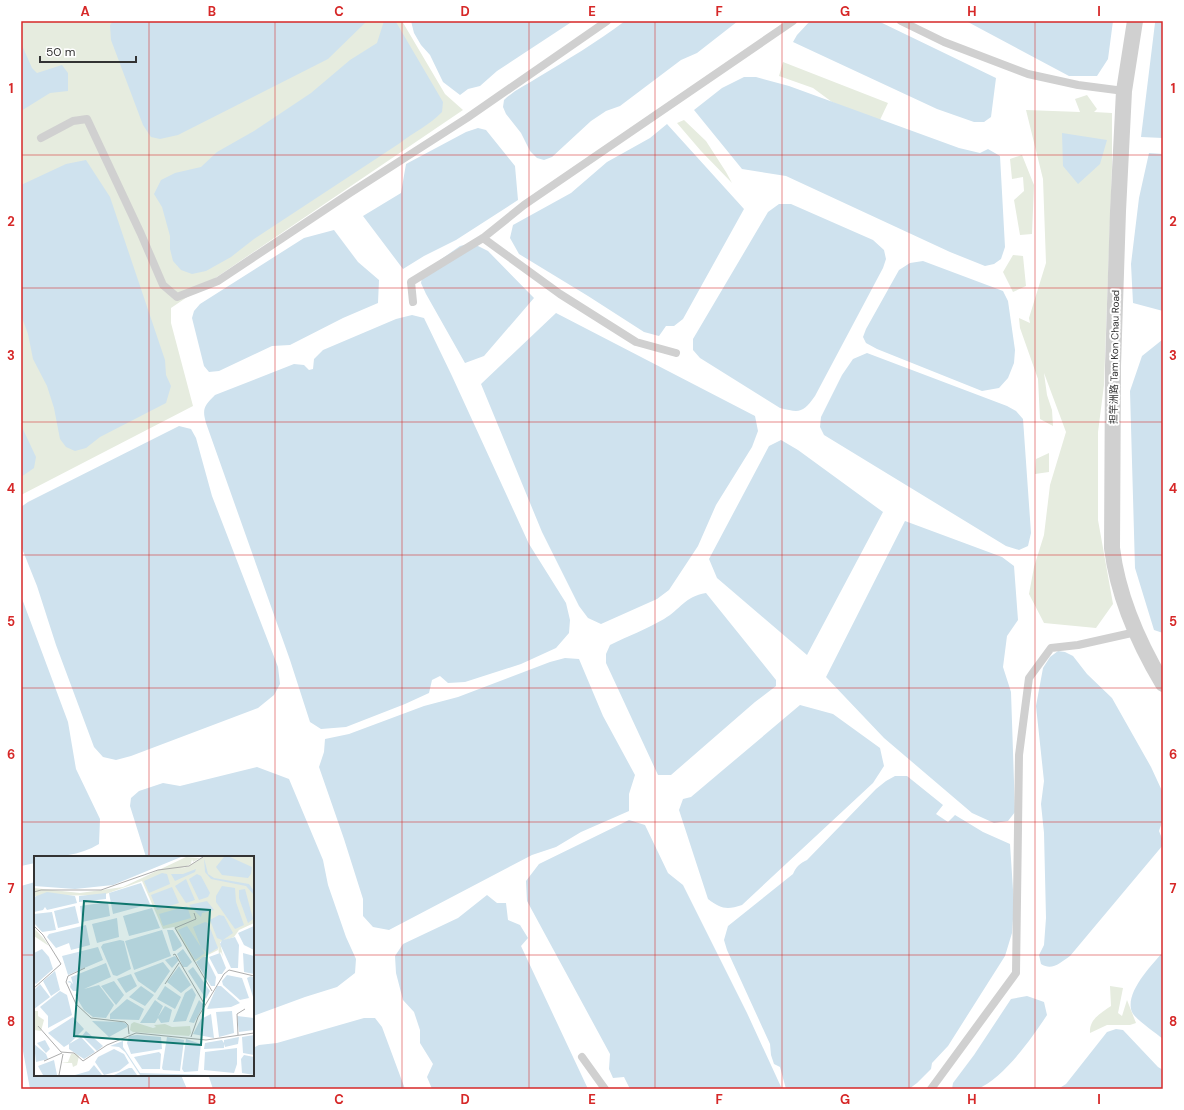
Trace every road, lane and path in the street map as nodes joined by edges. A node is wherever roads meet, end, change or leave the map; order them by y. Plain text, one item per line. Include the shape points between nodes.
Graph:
1 (607, 21) edge
2 (793, 21) edge
3 (901, 21) edge
4 (1134, 21) edge
5 (1124, 91) junction
6 (41, 138) dead end
7 (483, 238) junction
8 (413, 302) dead end
9 (676, 353) dead end
10 (1136, 632) junction
11 (1163, 684) edge
12 (582, 1057) dead end
13 (605, 1089) edge
14 (931, 1089) edge

1 - 6 lane via 467,118 218,282 177,297 163,285 87,119 73,122
2 - 7 lane via 524,205
3 - 5 lane via 944,42 1028,74 1078,85
4 - 5 street, 担竿洲路 Tam Kon Chau Road
5 - 10 street, 担竿洲路 Tam Kon Chau Road via 1113,366 1112,548 1116,575
7 - 8 lane via 411,282
7 - 9 lane via 560,294 636,342
10 - 11 street, 担竿洲路 Tam Kon Chau Road
10 - 14 lane via 1078,645 1051,648 1029,678 1019,755 1016,973
12 - 13 lane

